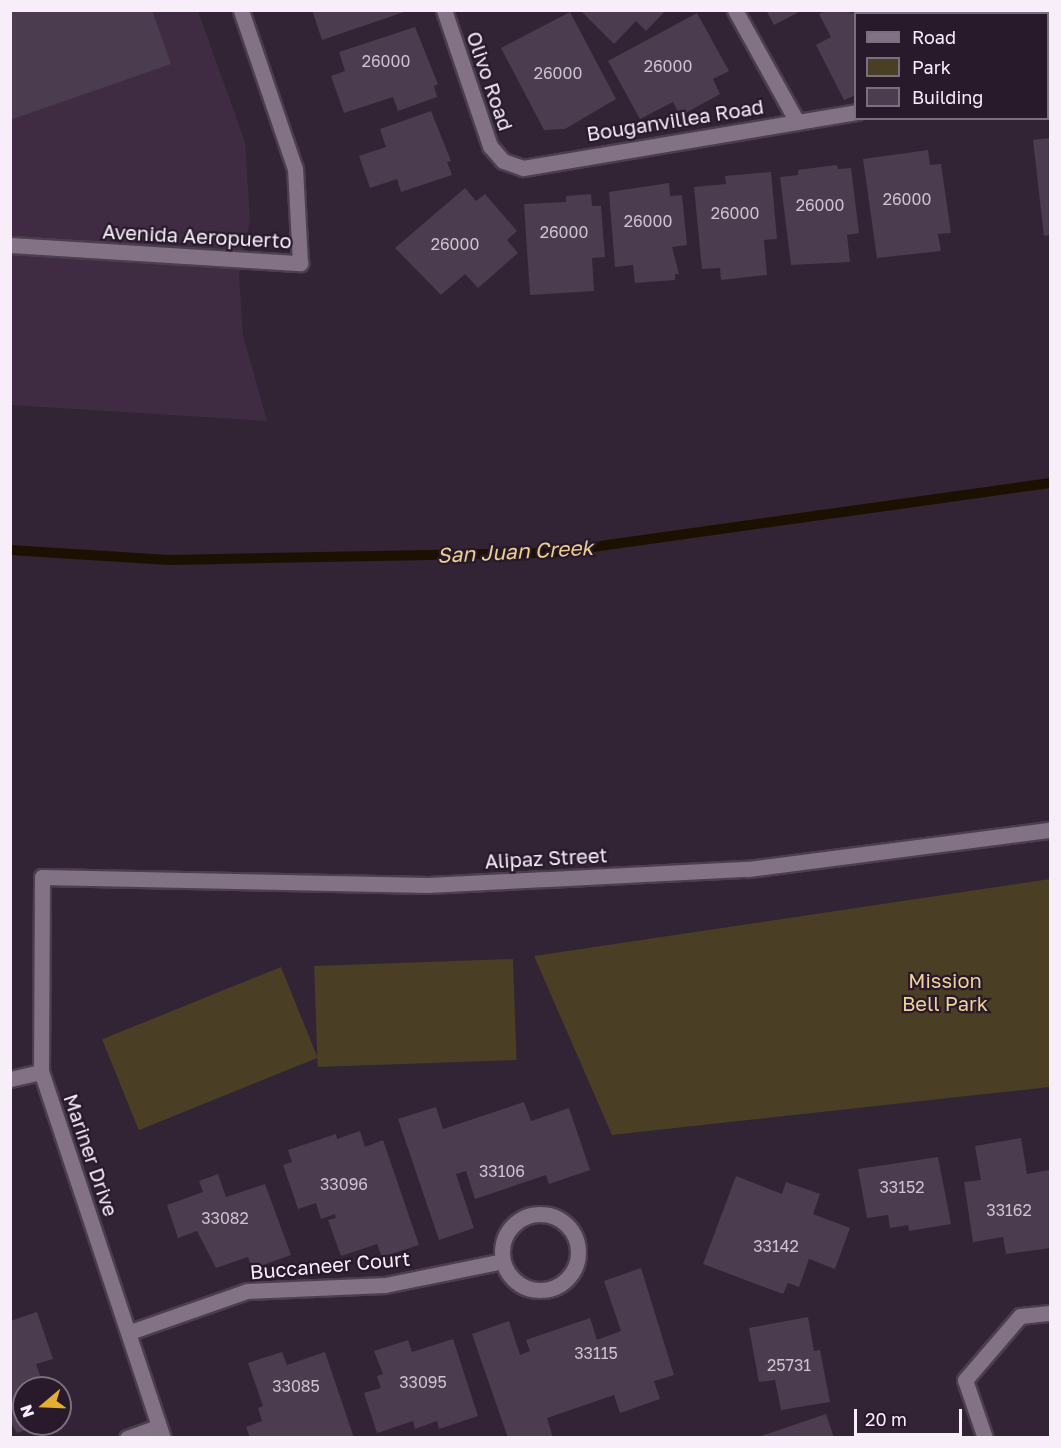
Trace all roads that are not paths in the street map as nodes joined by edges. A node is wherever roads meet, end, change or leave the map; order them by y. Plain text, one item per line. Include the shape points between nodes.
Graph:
1 (241, 10) edge
2 (444, 10) edge
3 (735, 10) edge
4 (854, 112) edge
5 (797, 122) junction
6 (503, 161) joint
7 (10, 245) edge
8 (1050, 830) edge
9 (42, 877) joint
10 (41, 1072) junction
11 (10, 1079) edge
12 (503, 1261) junction
13 (1050, 1313) edge
14 (130, 1332) junction
15 (160, 1432) edge
16 (127, 1437) edge
17 (985, 1437) edge

1 - 7 street, Avenida Aeropuerto via 295,169 300,263
2 - 6 street, Olivo Road via 480,122 490,146
3 - 5 street
4 - 5 street, Bouganvillea Road
5 - 6 street, Bouganvillea Road via 567,159 546,166 523,168
8 - 9 street, Alipaz Street via 748,869 452,884
9 - 10 street, Mariner Drive
10 - 11 street
10 - 14 street, Mariner Drive
12 - 12 street via 508,1275 519,1284 533,1290 548,1290 572,1273 577,1244 560,1220 546,1214 531,1215 508,1232 502,1245
12 - 14 street, Buccaneer Court via 385,1285 247,1292
13 - 17 street via 1020,1316 964,1380
14 - 15 street, Mariner Drive
15 - 16 street

